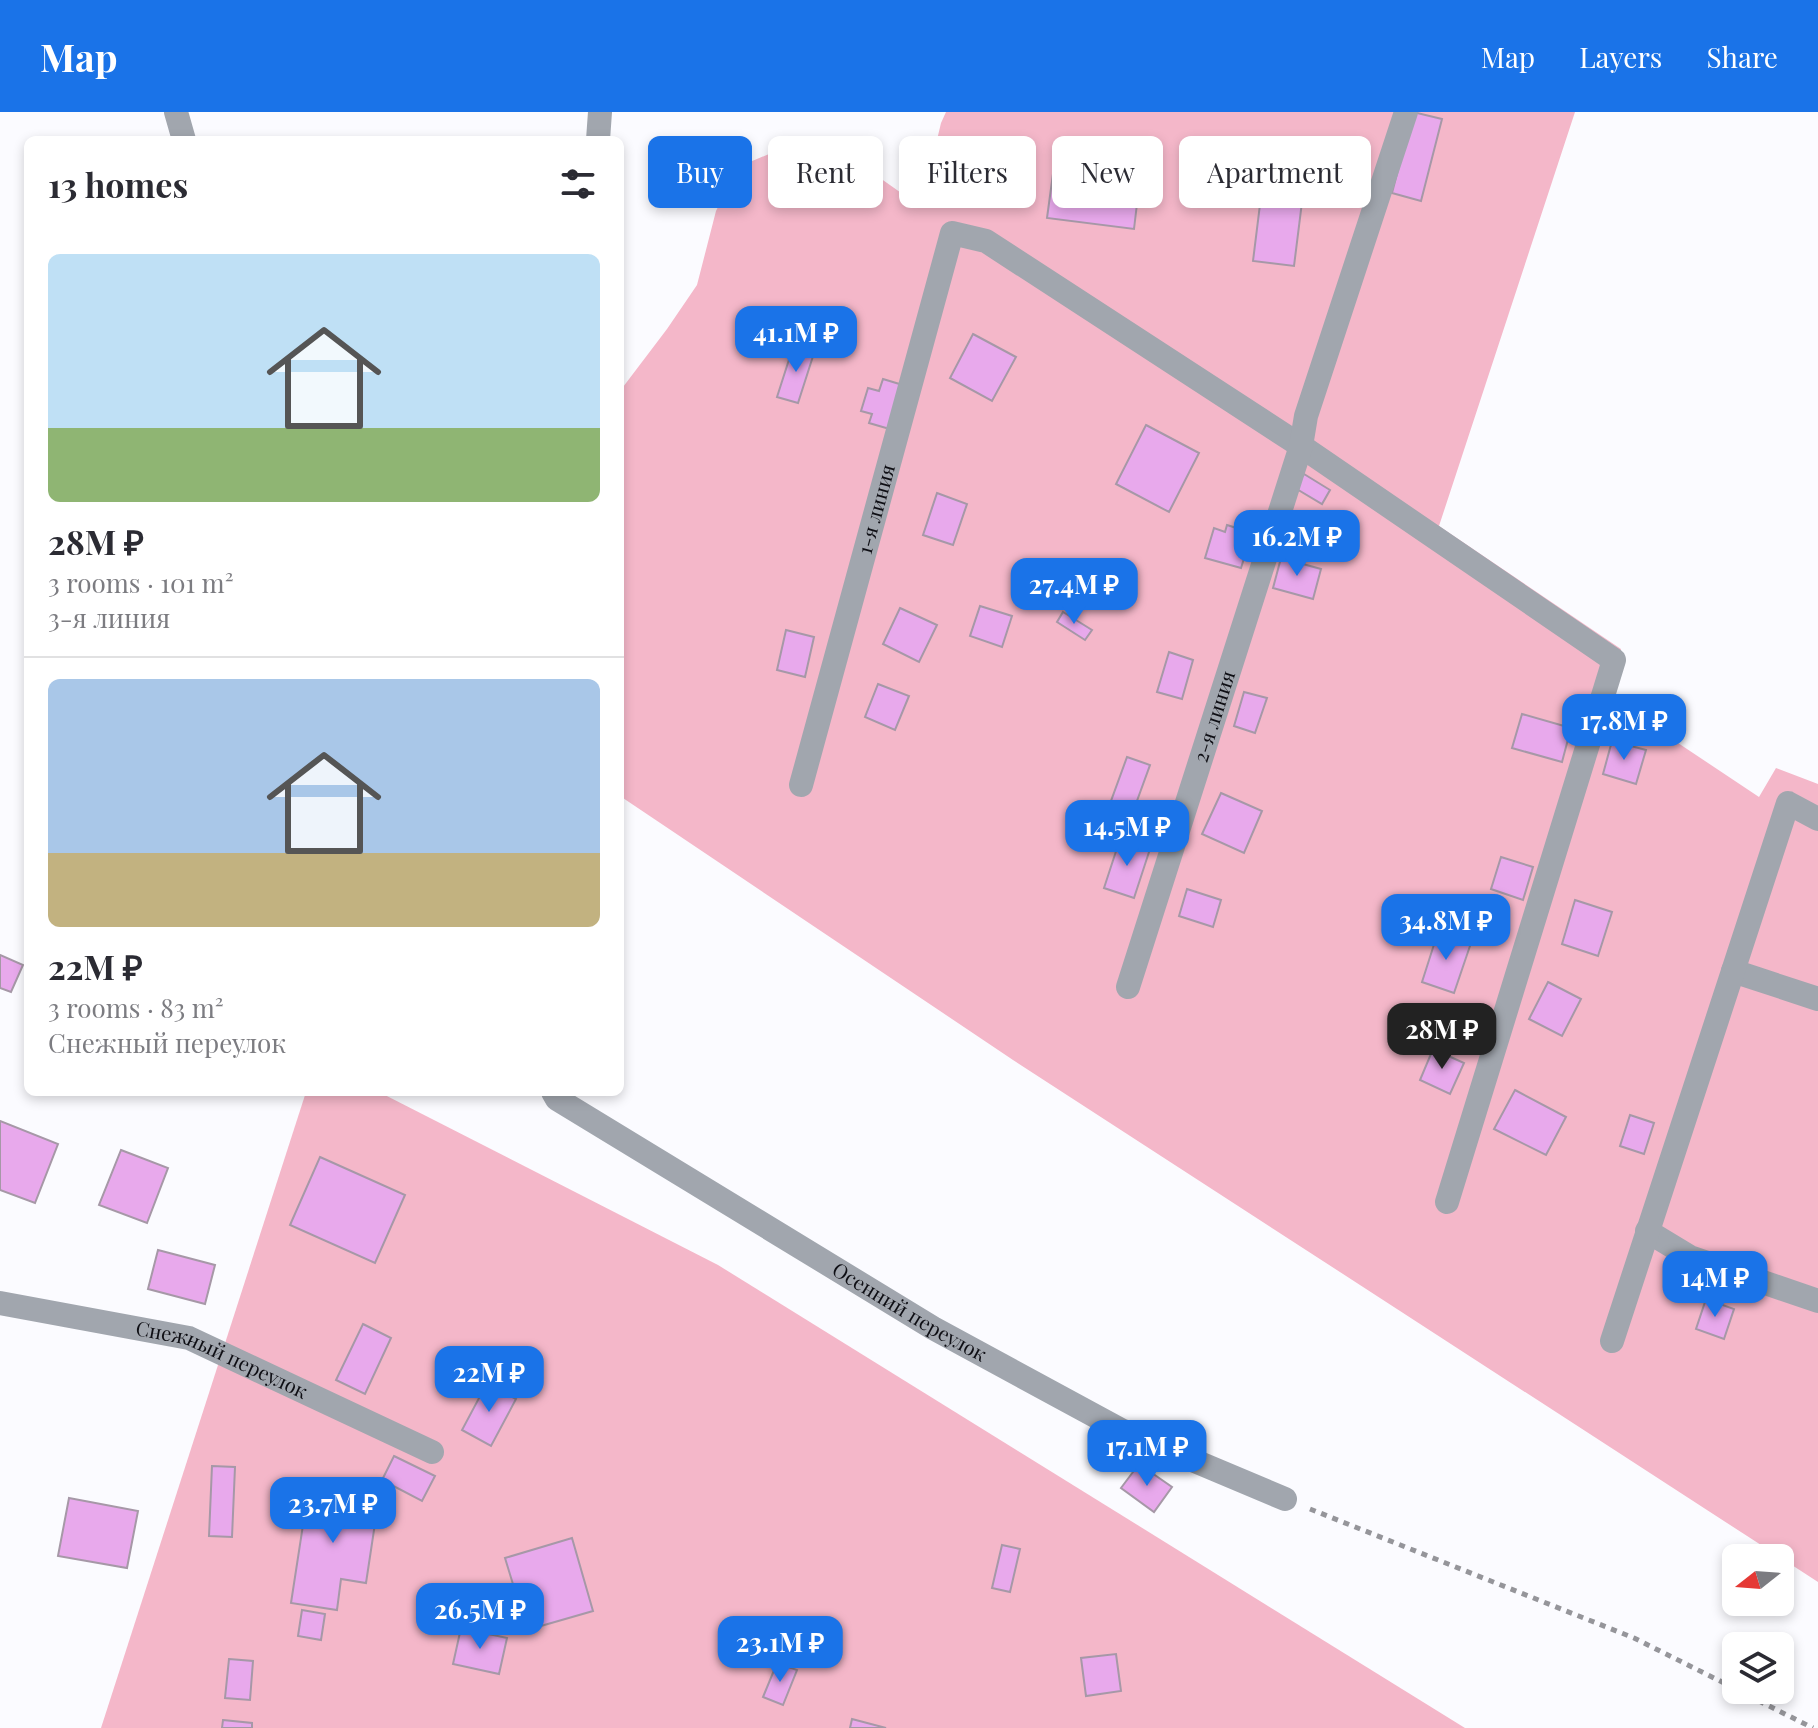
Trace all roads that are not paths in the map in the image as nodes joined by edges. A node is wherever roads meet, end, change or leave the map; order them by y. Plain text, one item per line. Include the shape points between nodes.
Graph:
1 (176, 112) edge
2 (600, 112) edge
3 (1406, 112) edge
4 (183, 136) edge
5 (598, 136) edge
6 (1301, 446) junction
7 (801, 785) dead end
8 (1818, 819) edge
9 (1733, 971) junction
10 (1128, 987) dead end
11 (1818, 999) edge
12 (555, 1096) edge
13 (1447, 1202) dead end
14 (1647, 1231) junction
15 (1818, 1301) edge
16 (0, 1303) edge
17 (1612, 1341) dead end
18 (432, 1452) dead end
19 (1285, 1499) road end

1 - 4 street
2 - 5 street
3 - 6 street, 2-я линия via 1306,416
6 - 7 street, 1-я линия via 986,241 952,233
6 - 10 street, 2-я линия
6 - 13 street via 1614,660
8 - 9 street via 1788,803
9 - 11 street
9 - 14 street
12 - 19 street, Осенний переулок via 933,1328 1121,1430
14 - 15 street via 1690,1257
14 - 17 street
16 - 18 street, Снежный переулок via 189,1338

